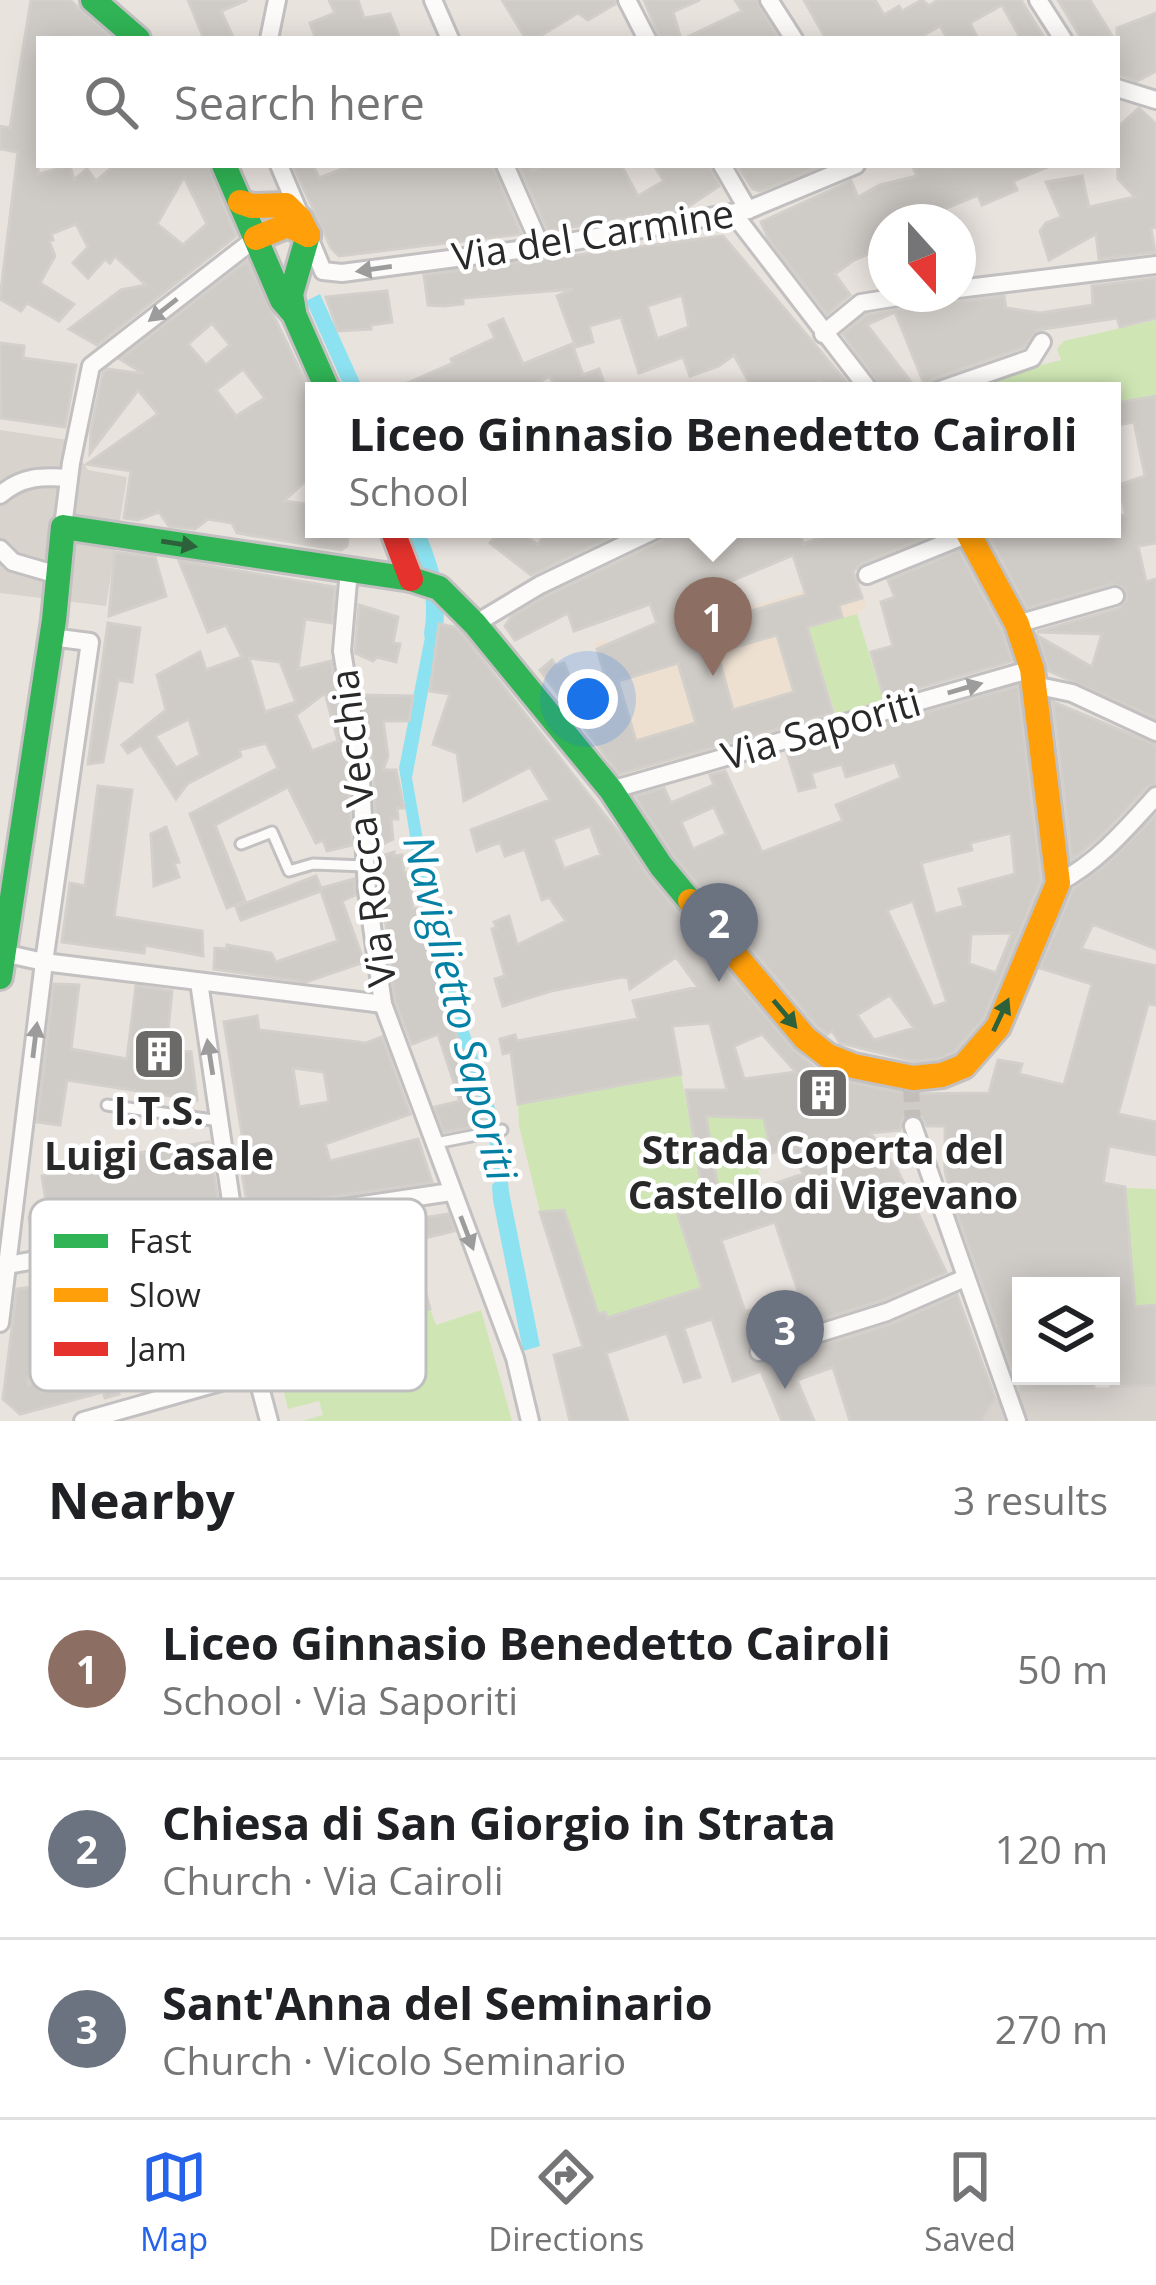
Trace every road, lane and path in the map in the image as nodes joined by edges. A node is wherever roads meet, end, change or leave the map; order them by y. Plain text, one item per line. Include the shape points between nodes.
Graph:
1 (92, 0) edge
2 (277, 0) edge
3 (433, 0) edge
4 (627, 0) edge
5 (769, 0) edge
6 (1038, 0) edge
7 (134, 36) edge
8 (270, 36) edge
9 (449, 36) edge
10 (645, 36) edge
11 (792, 36) edge
12 (1061, 36) edge
13 (1120, 89) edge
14 (1156, 100) edge
15 (225, 168) edge
16 (280, 168) edge
17 (506, 168) edge
18 (723, 168) edge
19 (849, 168) edge
20 (241, 202) junction
21 (298, 210) junction
22 (741, 212) junction
23 (308, 235) junction
24 (256, 238) junction
25 (541, 247) junction
26 (1156, 266) edge
27 (283, 274) junction
28 (976, 287) edge
29 (868, 301) edge
30 (823, 334) junction
31 (1042, 342) dead end
32 (324, 382) edge
33 (863, 382) edge
34 (963, 382) edge
35 (69, 478) junction
36 (0, 495) edge
37 (63, 527) junction
38 (383, 538) edge
39 (398, 538) edge
40 (638, 538) edge
41 (951, 538) edge
42 (971, 538) edge
43 (0, 549) edge
44 (349, 570) junction
45 (376, 574) junction
46 (867, 574) dead end
47 (426, 584) junction
48 (1115, 596) dead end
49 (51, 613) junction
50 (475, 624) junction
51 (1017, 624) junction
52 (1033, 677) junction
53 (1156, 732) edge
54 (610, 790) junction
55 (1156, 796) edge
56 (242, 844) dead end
57 (365, 866) junction
58 (1058, 883) junction
59 (44, 962) junction
60 (1, 965) edge
61 (199, 982) junction
62 (383, 1004) junction
63 (107, 1105) dead end
64 (220, 1121) junction
65 (913, 1126) tunnel mouth
66 (502, 1130) dead end
67 (436, 1143) junction
68 (451, 1192) junction
69 (231, 1199) edge
70 (404, 1199) edge
71 (4, 1266) edge
72 (965, 1278) junction
73 (0, 1323) edge
74 (759, 1352) dead end
75 (189, 1391) edge
76 (261, 1391) edge
77 (83, 1421) edge
78 (269, 1421) edge
79 (530, 1421) edge
80 (1016, 1421) edge

1 - 7 street
2 - 8 street
3 - 9 street
4 - 10 street
5 - 11 street
6 - 12 street
13 - 14 street
15 - 20 street
16 - 21 street
17 - 25 street
18 - 22 street
19 - 22 street, Via del Carmine
20 - 21 street
20 - 24 street
21 - 23 street
22 - 25 street, Via del Carmine
22 - 30 street
23 - 24 street via 285,224
25 -> 23 street, Via del Carmine via 342,273 323,271
23 - 27 street
24 - 27 street
24 -> 35 street via 91,366
26 - 28 street
27 - 32 street
29 - 30 street
30 - 33 street
31 - 34 street via 1032,358
35 - 36 street via 34,476
35 - 37 street
37 -> 44 street
37 - 49 street
38 - 45 street
39 - 47 street
40 - 50 street
41 - 46 street
42 - 51 street
43 - 49 street
44 - 45 street
44 - 57 street, Via Rocca Vecchia via 342,651 360,762
45 - 47 street
47 - 50 street
48 - 51 street
49 - 59 street via 90,642
49 - 60 street
50 - 54 street
51 - 52 street
52 - 53 street
54 -> 52 street, Via Saporiti
52 - 58 street
54 -> 58 street via 661,866 806,1038 828,1056 912,1082 964,1066 998,1027
55 - 58 street
56 - 57 lane via 272,832 289,871
57 - 62 street, Via Rocca Vecchia
59 - 60 street
59 - 61 street
71 -> 59 street
61 - 62 street
64 -> 61 street
62 - 67 street, Via Rocca Vecchia
63 - 64 lane
64 - 69 street
65 - 72 street
66 - 67 lane
67 - 68 street, Via Rocca Vecchia
68 - 70 street
68 -> 79 street, Via Rocca Vecchia via 515,1358
71 - 73 street
72 - 74 street
72 - 80 street
75 - 77 street
76 - 78 street

